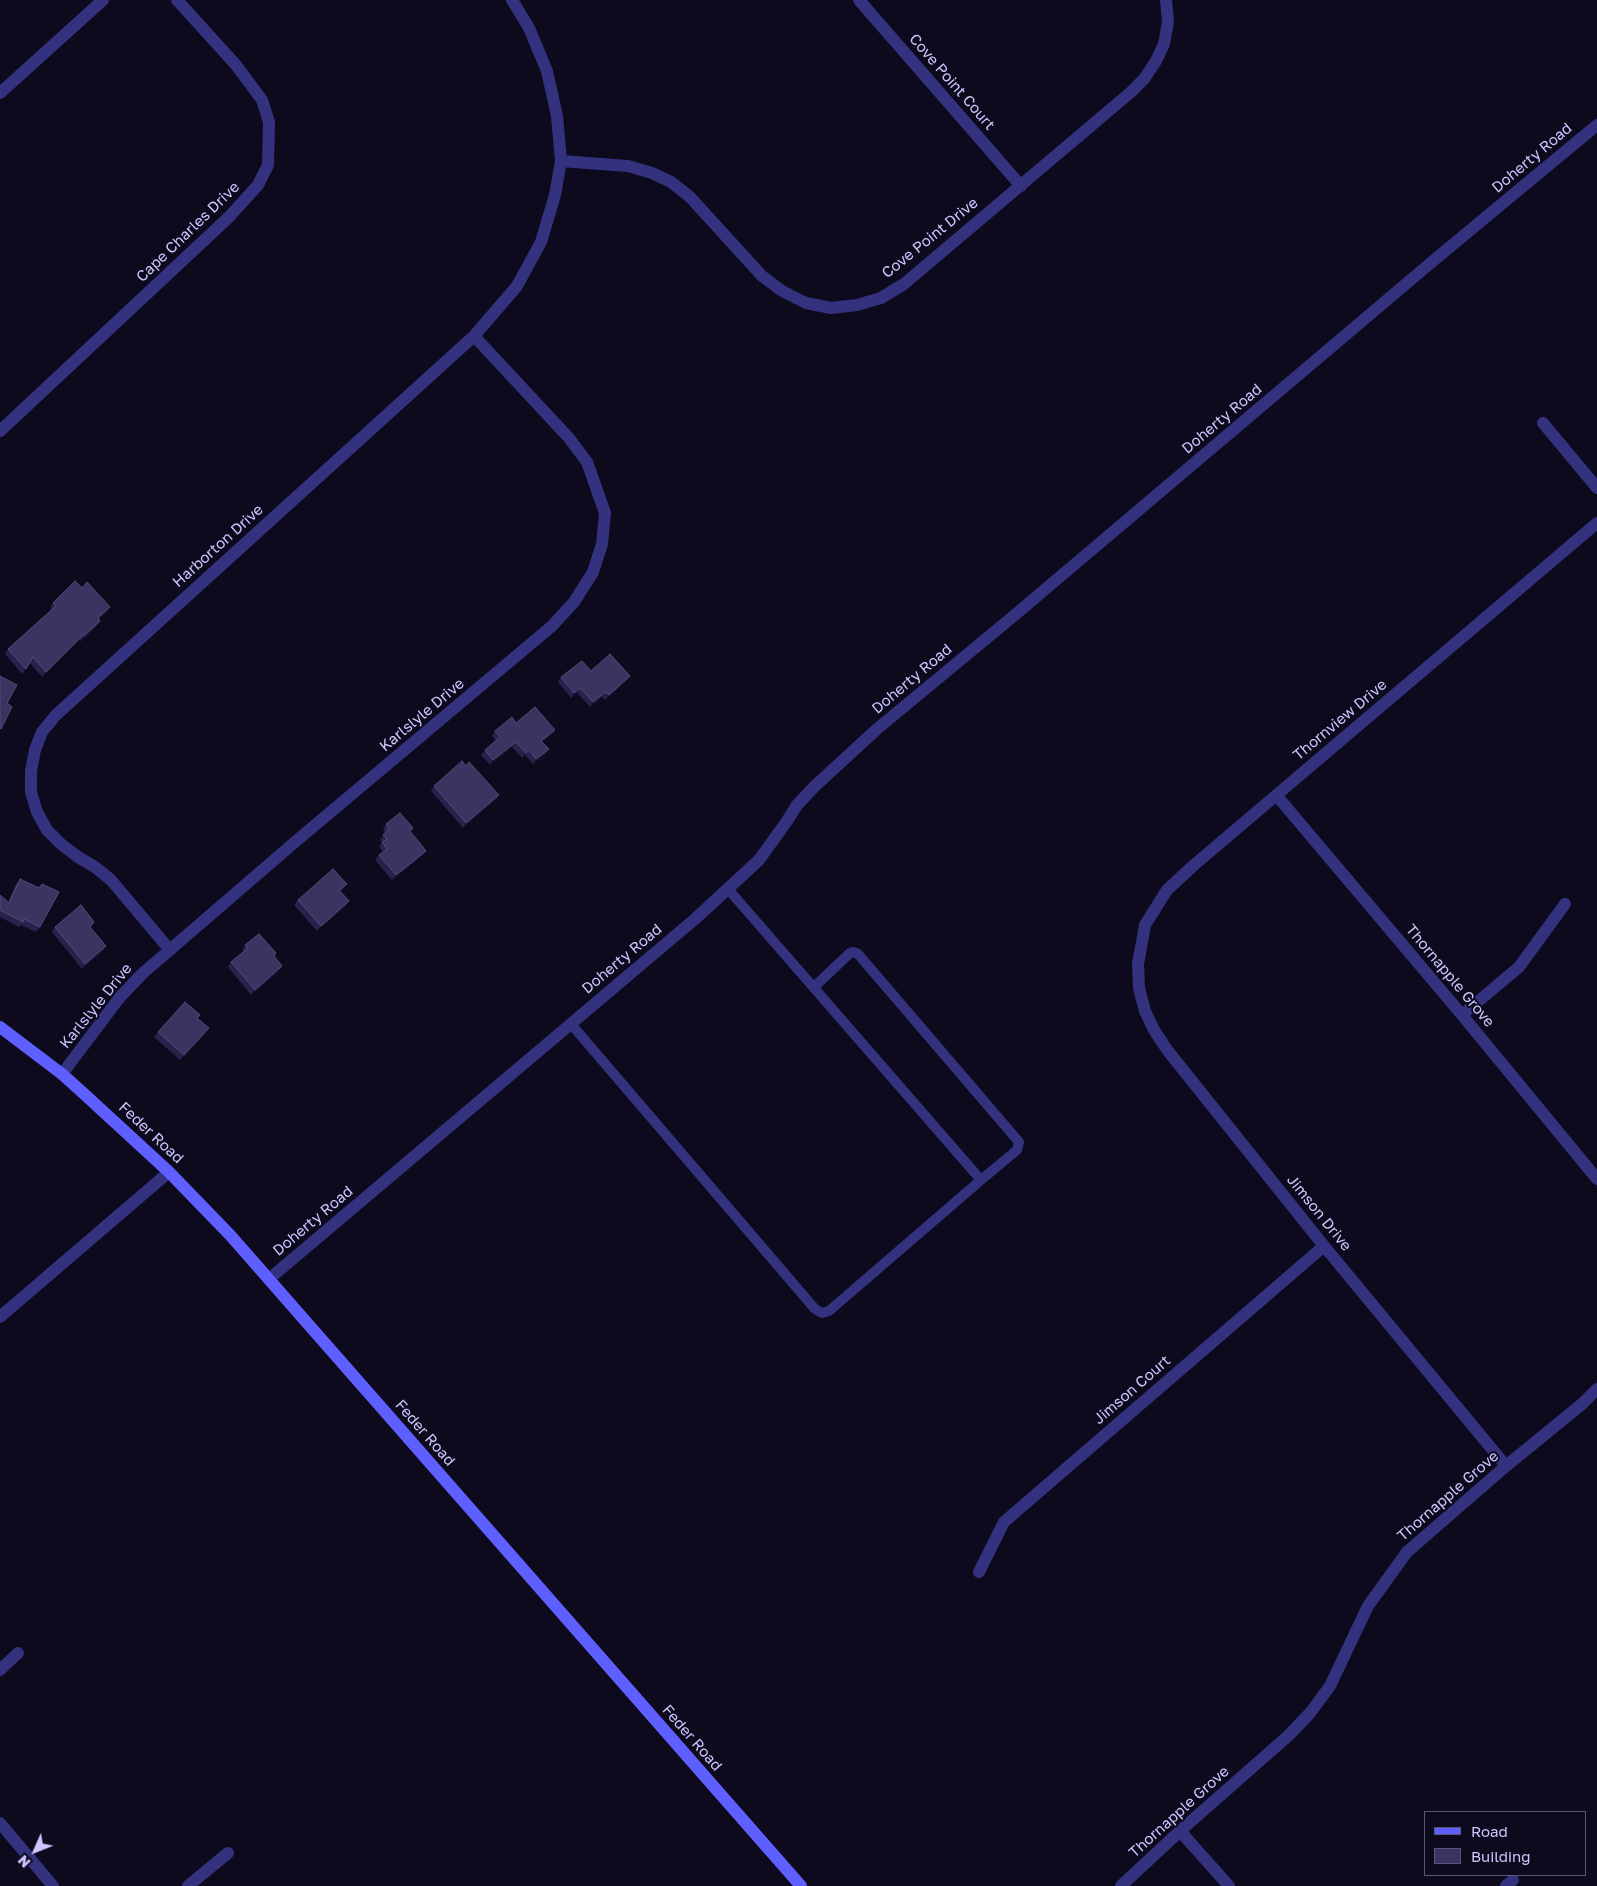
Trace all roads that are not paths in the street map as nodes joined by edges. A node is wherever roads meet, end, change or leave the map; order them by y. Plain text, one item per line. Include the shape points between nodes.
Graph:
1 (103, 0) edge
2 (177, 0) edge
3 (512, 0) edge
4 (860, 0) edge
5 (1166, 0) edge
6 (0, 93) edge
7 (1597, 125) edge
8 (561, 161) junction
9 (1021, 186) junction
10 (474, 336) junction
11 (1543, 423) dead end
12 (0, 431) edge
13 (1597, 488) edge
14 (1597, 523) edge
15 (1277, 796) junction
16 (728, 889) junction
17 (1565, 904) dead end
18 (170, 950) junction
19 (1138, 964) joint
20 (814, 987) junction
21 (1462, 1015) junction
22 (571, 1024) junction
23 (0, 1028) edge
24 (62, 1074) junction
25 (169, 1172) junction
26 (1597, 1178) edge
27 (981, 1180) junction
28 (1324, 1246) junction
29 (270, 1279) junction
30 (0, 1317) edge
31 (1597, 1389) edge
32 (1506, 1466) junction
33 (979, 1572) dead end
34 (18, 1653) dead end
35 (0, 1670) edge
36 (0, 1823) edge
37 (1180, 1831) junction
38 (228, 1853) dead end
39 (53, 1886) edge
40 (188, 1886) edge
41 (801, 1886) edge
42 (1121, 1886) edge
43 (1230, 1886) edge

1 - 6 street
2 - 12 street, Cape Charles Drive via 236,65 262,100 269,122 268,166 258,185 229,217
3 - 8 street, Harborton Drive via 529,28 547,71 557,116
4 - 9 street, Cove Point Court
5 - 9 street, Cove Point Drive via 1168,22 1164,44 1144,79
7 - 16 street, Doherty Road via 877,729 809,792 759,860
8 - 9 street, Cove Point Drive via 628,166 652,172 671,182 690,197 762,276 806,303 831,308 881,298 904,284
8 - 10 street, Harborton Drive via 541,242 517,286
10 - 18 street, Karlslyle Drive via 570,438 587,462 605,512 602,544 593,572 574,602 552,626
10 - 18 street, Harborton Drive via 56,714 42,732 34,750 31,792 47,830 111,880
11 - 13 street
14 - 15 street, Thornview Drive
15 - 19 street, Thornview Drive via 1166,890 1145,925
15 - 21 street, Thornapple Grove
16 - 20 lane
16 - 22 street, Doherty Road
17 - 21 street via 1519,967
18 - 24 street, Karlslyle Drive via 120,997
19 - 28 street, Jimson Drive via 1139,988 1154,1030
20 - 27 lane
20 - 27 lane via 850,953 858,954 1019,1142 1017,1150
21 - 26 street, Thornapple Grove
22 - 27 lane via 815,1309 822,1313 829,1311
22 - 29 street, Doherty Road
23 - 24 main road, Feder Road
24 - 25 main road, Feder Road
25 - 29 main road, Feder Road
25 - 30 street
28 - 32 street, Jimson Drive
28 - 33 street, Jimson Court via 1004,1522
29 - 41 main road, Feder Road
31 - 32 street, Thornapple Grove
32 - 37 street, Thornapple Grove via 1407,1552 1368,1606 1330,1686 1310,1713
34 - 35 street
36 - 39 street
37 - 42 street, Thornapple Grove
37 - 43 street
38 - 40 street

